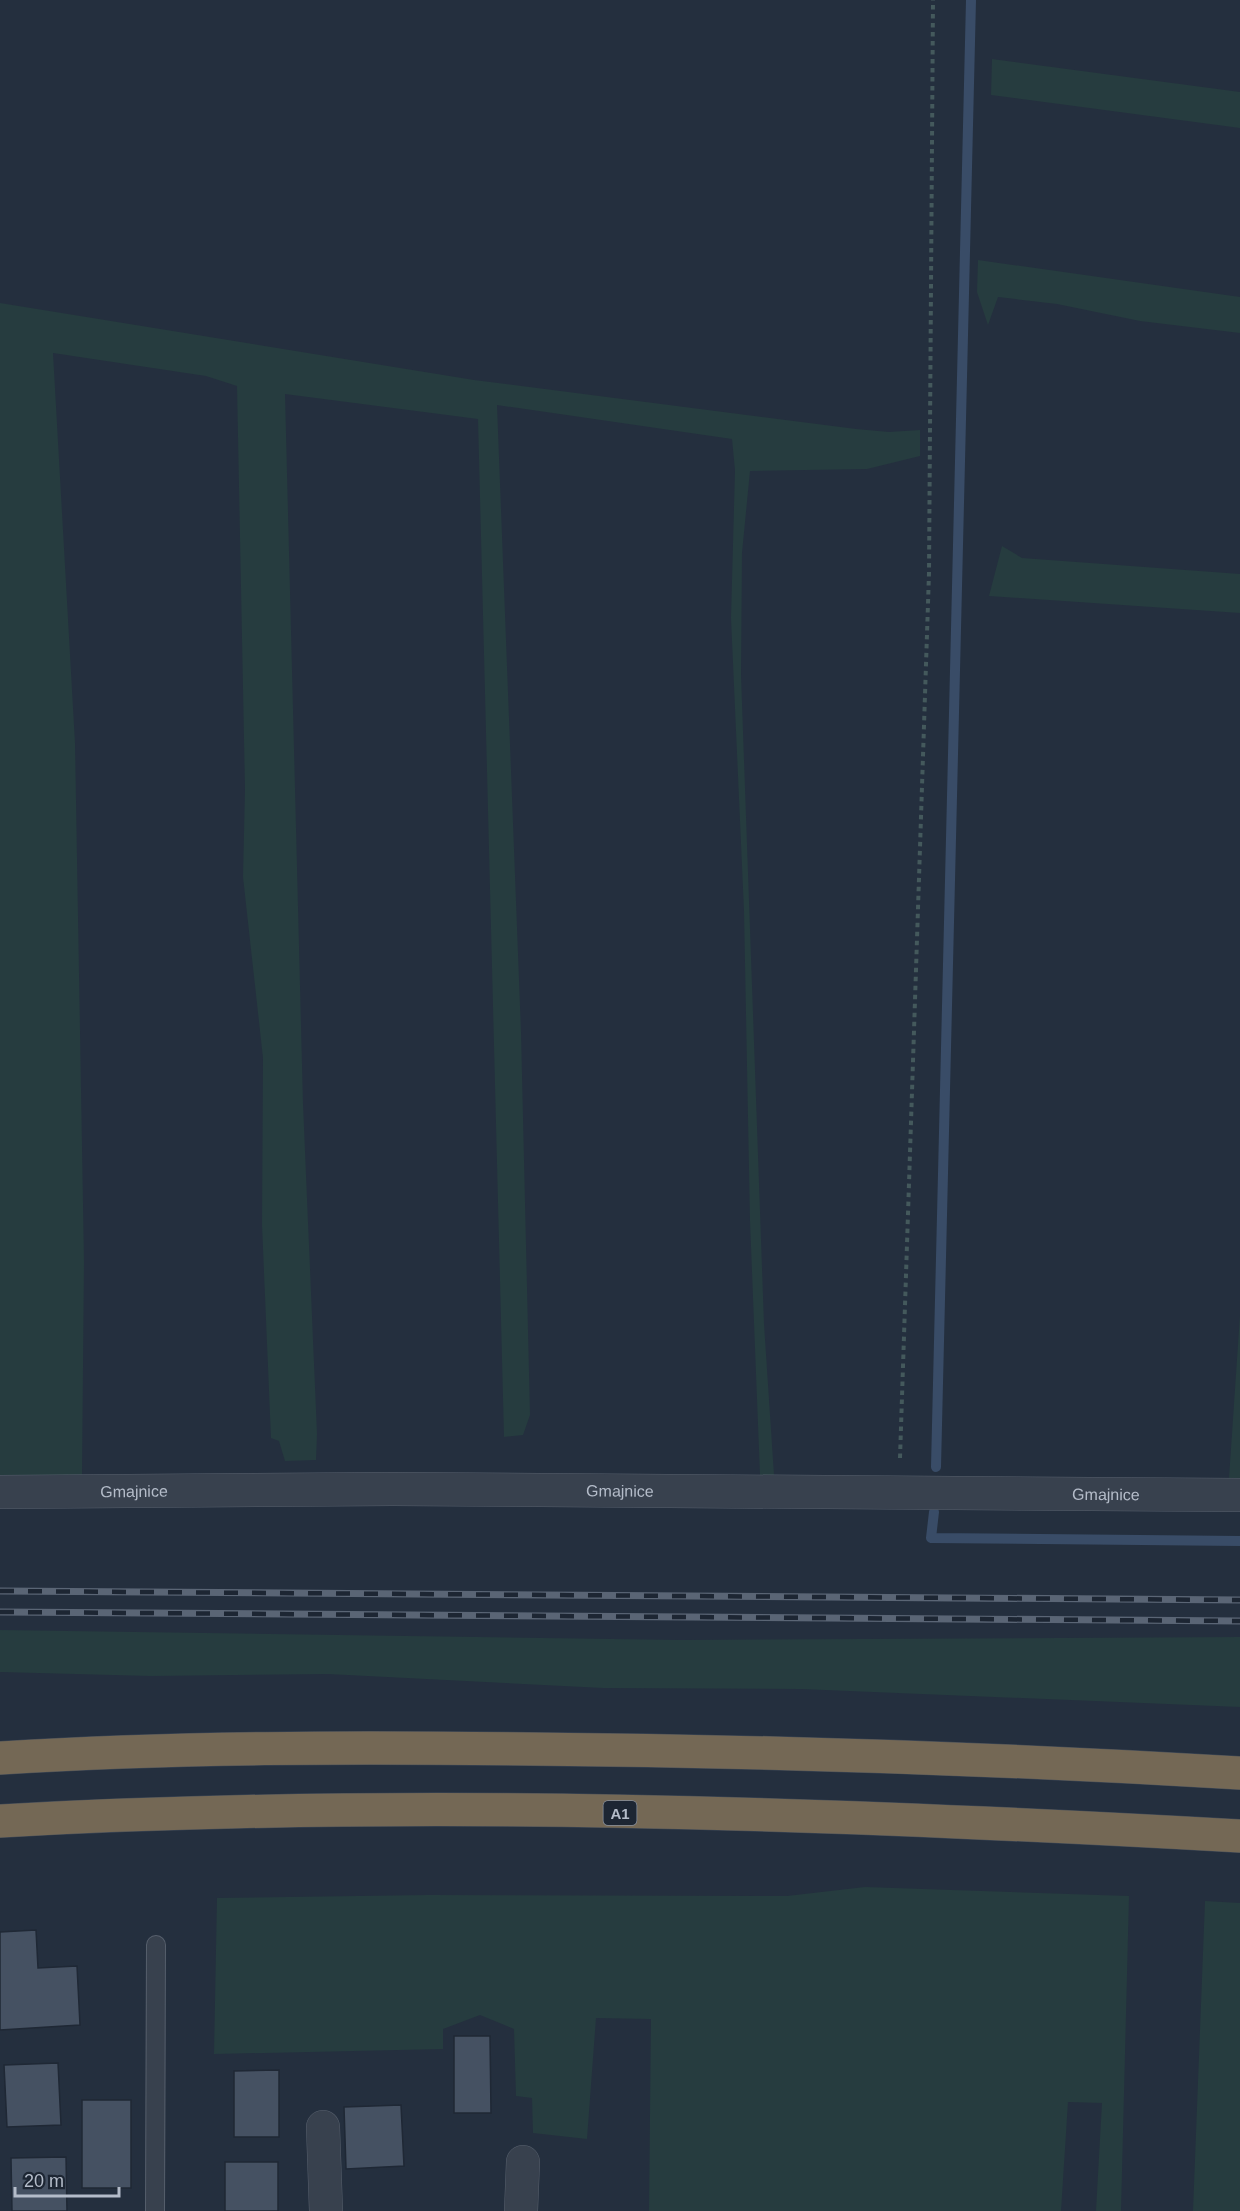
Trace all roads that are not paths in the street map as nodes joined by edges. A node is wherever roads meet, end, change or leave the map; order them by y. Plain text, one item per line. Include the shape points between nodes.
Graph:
1 (0, 1492) edge
2 (1240, 1495) edge
3 (0, 1758) edge
4 (1240, 1773) edge
5 (0, 1821) edge
6 (1240, 1836) edge
7 (156, 1945) dead end
8 (322, 2127) dead end
9 (523, 2162) dead end
10 (155, 2211) edge
11 (326, 2211) edge
12 (521, 2211) edge

1 - 2 street, Gmajnice via 393,1489
3 - 4 highway via 232,1750 580,1749 803,1754
5 - 6 highway, A1 via 249,1812 606,1813 885,1820
7 - 10 lane
8 - 11 street
9 - 12 street

